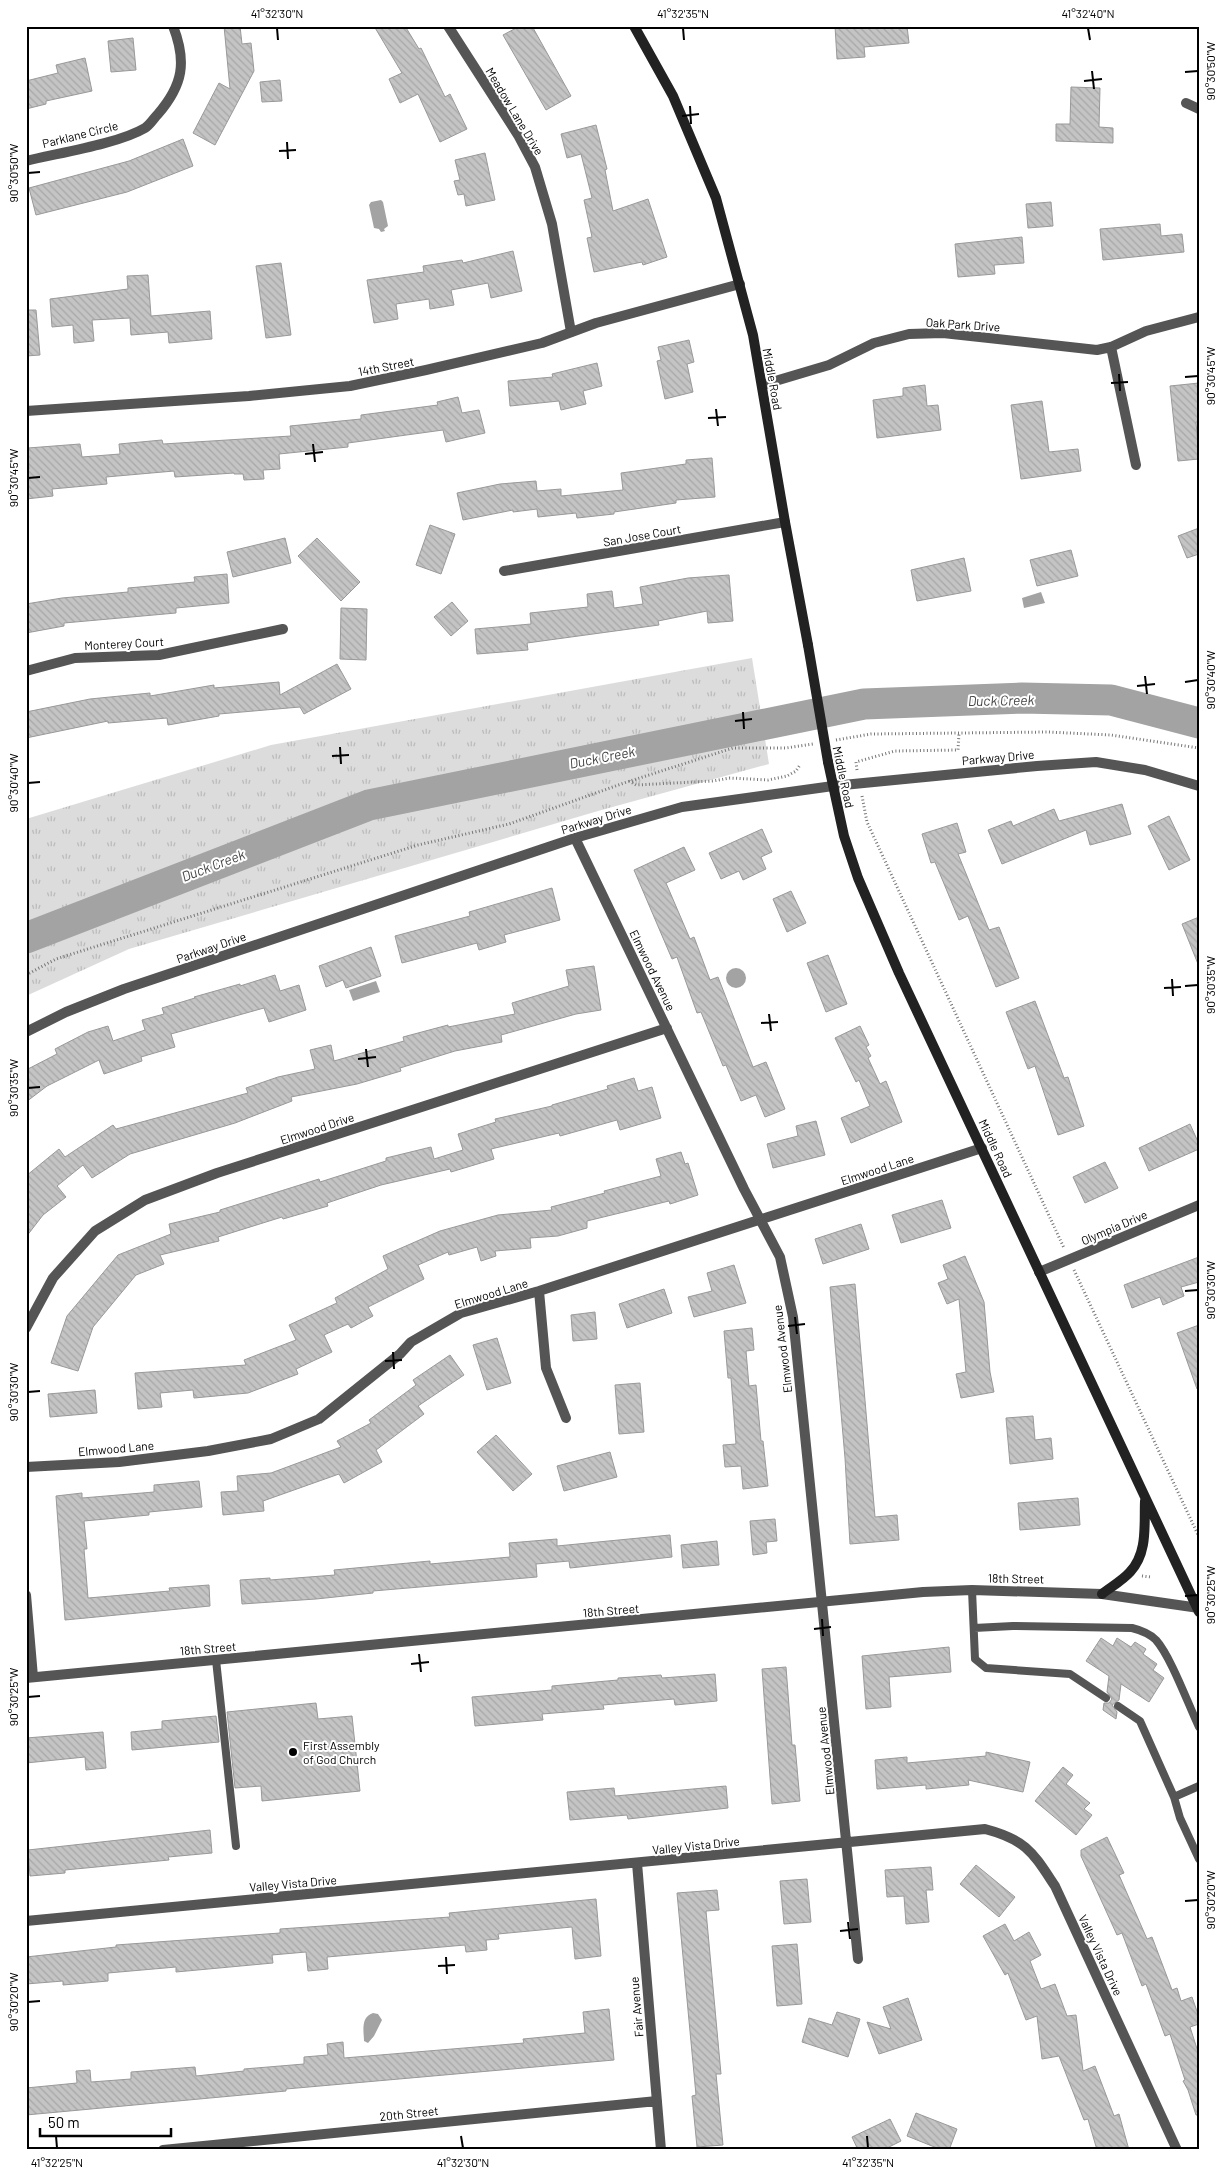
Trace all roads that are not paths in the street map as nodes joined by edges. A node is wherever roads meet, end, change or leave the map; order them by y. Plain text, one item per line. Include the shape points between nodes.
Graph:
1 (173, 26) edge
2 (448, 26) edge
3 (634, 26) edge
4 (1186, 103) dead end
5 (1199, 109) edge
6 (26, 160) edge
7 (740, 284) junction
8 (1199, 317) edge
9 (571, 332) junction
10 (1111, 347) junction
11 (762, 385) junction
12 (26, 411) edge
13 (1136, 465) dead end
14 (784, 522) junction
15 (504, 572) dead end
16 (283, 629) dead end
17 (26, 671) edge
18 (833, 786) junction
19 (1199, 786) edge
20 (575, 838) junction
21 (667, 1028) junction
22 (26, 1032) edge
23 (982, 1148) junction
24 (1199, 1205) edge
25 (760, 1221) junction
26 (1039, 1272) junction
27 (539, 1291) junction
28 (26, 1328) edge
29 (566, 1418) dead end
30 (26, 1467) edge
31 (1145, 1497) junction
32 (972, 1590) junction
33 (1102, 1594) junction
34 (26, 1595) edge
35 (821, 1602) junction
36 (1198, 1609) edge
37 (974, 1628) junction
38 (216, 1660) junction
39 (30, 1677) edge
40 (1106, 1698) dead end
41 (1118, 1706) dead end
42 (1199, 1727) edge
43 (1199, 1786) edge
44 (1174, 1798) junction
45 (847, 1843) junction
46 (236, 1846) dead end
47 (1199, 1859) edge
48 (637, 1863) junction
49 (26, 1921) edge
50 (858, 1960) dead end
51 (657, 2101) junction
52 (163, 2150) edge
53 (661, 2150) edge
54 (1177, 2150) edge

1 - 6 street, Parklane Circle via 180,44 182,70 168,102 146,128 113,140
2 - 9 street, Meadow Lane Drive via 535,167 552,224
3 - 7 main road, Middle Road via 673,96 716,198
4 - 5 street
7 - 9 street, 14th Street
7 - 11 main road, Middle Road
8 - 10 street, Oak Park Drive via 1146,330
9 - 12 street, 14th Street via 532,345 350,386
10 - 11 street, Oak Park Drive via 1097,350 943,333 909,334 874,343 829,365
10 - 13 street
11 - 14 main road, Middle Road
14 - 15 street, San Jose Court
14 - 18 main road, Middle Road, bridge
16 - 17 street, Monterey Court via 159,655 74,658
18 - 19 street, Parkway Drive via 1096,762 1145,770
18 - 20 street, Parkway Drive via 682,807
18 - 23 main road, Middle Road via 858,878
20 - 21 street, Elmwood Avenue
20 - 22 street, Parkway Drive via 124,989
21 - 25 street, Elmwood Avenue
21 - 28 street, Elmwood Drive via 217,1173 145,1200 95,1231 53,1278
23 - 25 street, Elmwood Lane
23 - 26 main road, Middle Road
24 - 26 street, Olympia Drive
25 - 27 street, Elmwood Lane
25 - 35 street, Elmwood Avenue via 780,1257 793,1318
26 - 31 main road, Middle Road
27 - 29 street via 546,1368
27 - 30 street, Elmwood Lane via 461,1313 411,1342 319,1419 271,1439 119,1462
31 - 33 main road, Middle Road via 1144,1546 1139,1558 1130,1572
31 - 36 main road, Middle Road
32 - 33 street, 18th Street
32 - 35 street, 18th Street
32 - 37 lane
33 - 36 street, 18th Street
34 - 39 street
35 - 38 street, 18th Street
35 - 45 street, Elmwood Avenue
37 - 40 lane via 975,1659 986,1668 1070,1674
37 - 42 lane via 1132,1628 1145,1632 1155,1640 1167,1659
38 - 39 street, 18th Street
38 - 46 lane
41 - 44 lane via 1140,1721
43 - 44 lane
44 - 47 lane
45 - 48 street, Valley Vista Drive
45 - 50 street, Elmwood Avenue
45 - 54 street, Valley Vista Drive via 985,1829 1018,1840 1032,1851 1055,1886
48 - 49 street, Valley Vista Drive
48 - 51 street, Fair Avenue
51 - 52 street, 20th Street
51 - 53 street, Fair Avenue

